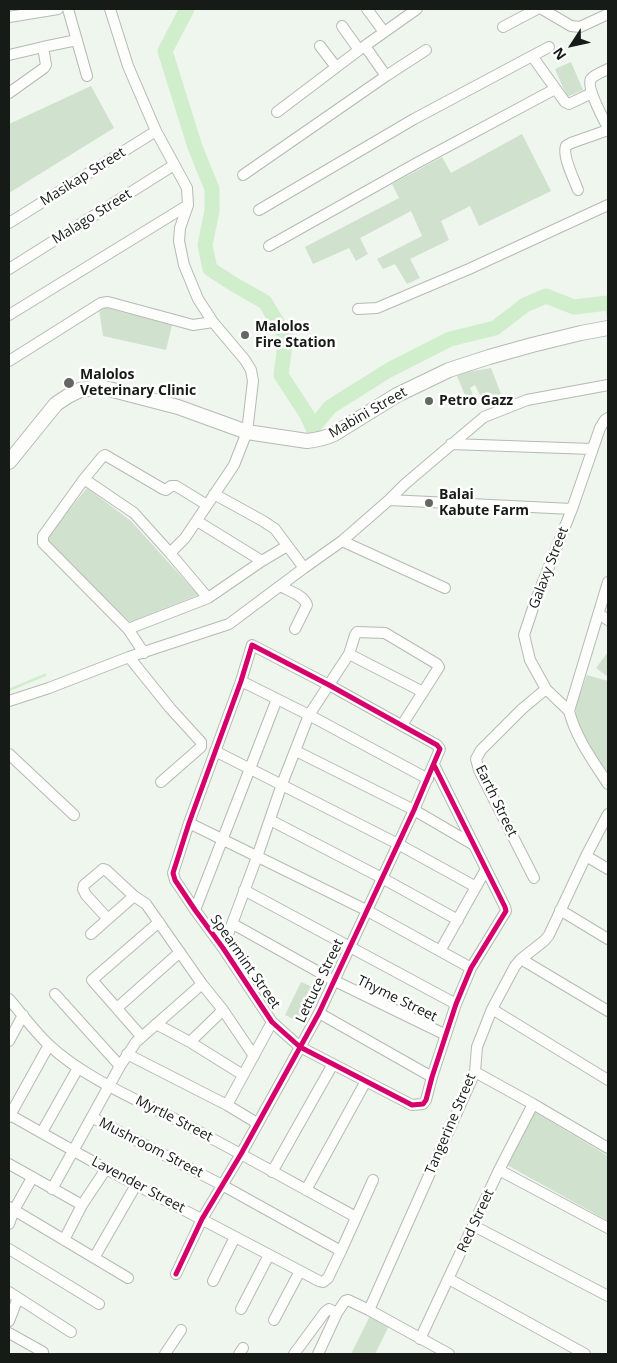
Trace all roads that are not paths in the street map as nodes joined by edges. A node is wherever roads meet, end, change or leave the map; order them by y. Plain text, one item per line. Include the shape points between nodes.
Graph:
1 (58, 9) edge
2 (68, 9) edge
3 (110, 9) edge
4 (367, 9) edge
5 (537, 9) edge
6 (542, 9) edge
7 (411, 10) edge
8 (608, 14) edge
9 (9, 17) edge
10 (342, 26) dead end
11 (503, 27) dead end
12 (384, 32) junction
13 (77, 40) junction
14 (320, 46) dead end
15 (43, 47) junction
16 (549, 47) dead end
17 (362, 48) junction
18 (426, 50) dead end
19 (9, 55) edge
20 (532, 56) junction
21 (336, 67) junction
22 (608, 69) edge
23 (87, 76) dead end
24 (386, 76) junction
25 (555, 89) junction
26 (9, 93) edge
27 (592, 93) junction
28 (277, 112) dead end
29 (608, 129) edge
30 (156, 131) junction
31 (174, 164) junction
32 (243, 175) dead end
33 (578, 190) dead end
34 (188, 205) junction
35 (608, 205) edge
36 (259, 210) dead end
37 (9, 223) edge
38 (270, 246) dead end
39 (9, 269) edge
40 (358, 309) dead end
41 (9, 315) edge
42 (213, 322) junction
43 (608, 328) edge
44 (9, 361) edge
45 (608, 385) edge
46 (608, 418) edge
47 (247, 432) junction
48 (452, 444) junction
49 (592, 449) junction
50 (9, 462) edge
51 (84, 479) junction
52 (214, 494) junction
53 (388, 500) junction
54 (207, 505) junction
55 (572, 509) junction
56 (197, 521) junction
57 (342, 540) junction
58 (287, 546) junction
59 (170, 553) junction
60 (262, 561) junction
61 (304, 568) junction
62 (608, 582) edge
63 (280, 586) junction
64 (445, 588) dead end
65 (208, 598) junction
66 (599, 614) junction
67 (608, 620) edge
68 (128, 629) junction
69 (295, 629) dead end
70 (144, 652) junction
71 (349, 654) junction
72 (129, 657) junction
73 (241, 681) junction
74 (329, 685) junction
75 (546, 689) junction
76 (423, 692) junction
77 (277, 699) junction
78 (9, 701) edge
79 (570, 710) junction
80 (309, 715) junction
81 (402, 725) junction
82 (215, 751) junction
83 (296, 751) junction
84 (9, 754) edge
85 (434, 765) junction
86 (250, 769) junction
87 (428, 779) junction
88 (161, 782) dead end
89 (282, 784) junction
90 (608, 784) edge
91 (414, 810) junction
92 (608, 814) edge
93 (74, 815) dead end
94 (270, 820) junction
95 (189, 823) junction
96 (222, 840) junction
97 (398, 844) junction
98 (474, 846) junction
99 (586, 856) junction
100 (257, 857) junction
101 (486, 869) junction
102 (608, 869) edge
103 (382, 878) junction
104 (534, 878) dead end
105 (476, 887) junction
106 (244, 890) junction
107 (134, 896) junction
108 (195, 910) junction
109 (366, 910) junction
110 (560, 910) junction
111 (108, 919) junction
112 (458, 920) junction
113 (159, 922) junction
114 (233, 924) junction
115 (91, 934) dead end
116 (608, 939) edge
117 (350, 946) junction
118 (223, 948) junction
119 (440, 951) junction
120 (180, 952) junction
121 (522, 959) junction
122 (471, 968) junction
123 (334, 980) junction
124 (202, 984) junction
125 (55, 994) dead end
126 (9, 999) edge
127 (456, 1004) junction
128 (118, 1008) junction
129 (492, 1009) junction
130 (224, 1010) junction
131 (608, 1011) edge
132 (319, 1013) junction
133 (23, 1015) junction
134 (272, 1022) junction
135 (156, 1024) junction
136 (446, 1035) junction
137 (142, 1036) junction
138 (9, 1041) edge
139 (190, 1042) junction
140 (49, 1045) junction
141 (300, 1047) junction
142 (127, 1054) junction
143 (254, 1056) junction
144 (333, 1064) junction
145 (120, 1066) junction
146 (78, 1068) junction
147 (475, 1072) junction
148 (244, 1075) junction
149 (432, 1077) junction
150 (608, 1080) edge
151 (366, 1081) junction
152 (110, 1086) junction
153 (533, 1104) junction
154 (227, 1105) junction
155 (9, 1116) edge
156 (92, 1118) junction
157 (257, 1123) junction
158 (42, 1132) junction
159 (608, 1148) edge
160 (75, 1150) junction
161 (241, 1154) junction
162 (9, 1164) edge
163 (106, 1169) junction
164 (499, 1170) junction
165 (272, 1172) junction
166 (32, 1178) junction
167 (373, 1180) dead end
168 (136, 1185) junction
169 (222, 1185) junction
170 (52, 1189) junction
171 (306, 1190) junction
172 (82, 1205) junction
173 (11, 1209) edge
174 (356, 1217) junction
175 (202, 1219) junction
176 (9, 1224) edge
177 (474, 1226) junction
178 (608, 1228) edge
179 (234, 1237) junction
180 (64, 1240) junction
181 (9, 1249) edge
182 (341, 1251) junction
183 (270, 1255) junction
184 (94, 1258) junction
185 (300, 1270) junction
186 (176, 1274) dead end
187 (128, 1278) dead end
188 (449, 1279) junction
189 (214, 1281) dead end
190 (9, 1292) edge
191 (608, 1296) edge
192 (18, 1298) junction
193 (99, 1304) dead end
194 (241, 1309) dead end
195 (370, 1310) junction
196 (337, 1313) junction
197 (274, 1320) dead end
198 (9, 1321) edge
199 (181, 1330) dead end
200 (71, 1332) dead end
201 (9, 1333) edge
202 (420, 1339) junction
203 (43, 1352) dead end
204 (165, 1354) edge
205 (294, 1354) edge
206 (318, 1354) edge
207 (449, 1354) edge
208 (585, 1354) edge

1 - 9 street
2 - 13 street
3 - 30 street via 128,66
4 - 12 street
5 - 11 street
6 - 8 street via 571,26 580,27
7 - 12 street
10 - 17 street
12 - 17 street
13 - 15 street
13 - 23 street
14 - 21 street
15 - 19 street
15 - 26 street via 44,68
16 - 20 street
17 - 21 street
17 - 24 street
18 - 24 street
20 - 25 street
20 - 36 street via 414,119
21 - 28 street
22 - 27 street via 592,79
24 - 32 street
25 - 27 street via 569,104
25 - 38 street
27 - 29 street
29 - 33 street via 571,143 564,150
30 - 31 street
30 - 37 street, Masikap Street
31 - 34 street via 187,188
31 - 39 street, Malago Street
34 - 41 street
34 - 42 street via 180,228 184,265 198,299
35 - 40 street via 469,270 377,308
42 - 44 street via 193,325 108,302 101,303
42 - 47 street via 251,370 253,381
43 - 47 main road, Mabini Street via 532,345 449,370 397,395 324,438 307,441
45 - 48 street via 527,400 484,417
46 - 49 street, Galaxy Street via 600,428
47 - 50 main road, Mabini Street via 178,408 101,387 80,390 56,404
47 - 52 street via 234,465
48 - 49 street
48 - 53 street
49 - 55 street, Galaxy Street
51 - 54 street via 105,455 163,490 176,486
51 - 59 street via 134,513
51 - 68 street via 43,536 43,543
52 - 54 street
52 - 58 street via 275,529
53 - 55 street
53 - 57 street
54 - 56 street
55 - 75 street, Galaxy Street via 524,635 530,660
56 - 59 street
56 - 60 street
57 - 61 street
57 - 64 street
58 - 60 street
58 - 61 street
59 - 65 street
60 - 65 street
61 - 63 street
62 - 66 street
63 - 69 street via 307,602
63 - 70 street via 228,624
65 - 68 street
66 - 67 street
66 - 79 street
68 - 70 street
70 - 72 street
71 - 74 street
71 - 76 street
71 - 76 street via 358,632 385,633 439,667
72 - 78 street
72 - 88 street via 202,744
73 - 74 street via 252,645
73 - 77 street
73 - 82 street
74 - 80 street
74 - 81 street
75 - 79 street, Galaxy Street
75 - 104 street, Earth Street via 522,709 476,759
76 - 81 street
77 - 80 street
77 - 86 street
79 - 90 street via 578,736
80 - 83 street
80 - 87 street
81 - 85 street, Lettuce Street via 437,745 440,749
82 - 86 street
82 - 95 street
83 - 89 street
83 - 91 street
84 - 93 street
85 - 87 street, Lettuce Street
85 - 98 street
86 - 89 street
86 - 96 street
87 - 91 street, Lettuce Street
89 - 94 street
89 - 97 street
91 - 97 street, Lettuce Street
91 - 98 street
92 - 99 street, Tangerine Street
94 - 100 street
94 - 103 street
95 - 96 street
95 - 108 street, Spearmint Street via 173,874
96 - 100 street
96 - 108 street
97 - 103 street, Lettuce Street
97 - 105 street
98 - 101 street
99 - 102 street
99 - 110 street, Tangerine Street
100 - 106 street
100 - 109 street
101 - 105 street
101 - 122 street via 506,911
103 - 109 street, Lettuce Street
103 - 112 street
105 - 112 street
106 - 114 street
106 - 117 street
107 - 111 street
107 - 111 street via 106,870 98,871 83,889
107 - 113 street via 146,904
108 - 118 street, Spearmint Street
109 - 117 street, Lettuce Street
109 - 119 street
110 - 116 street
110 - 121 street, Tangerine Street via 549,935
111 - 115 street
112 - 119 street
113 - 120 street
113 - 128 street via 92,980
114 - 118 street
114 - 123 street, Thyme Street
117 - 123 street, Lettuce Street
117 - 127 street
118 - 134 street, Spearmint Street
119 - 122 street
120 - 124 street
120 - 128 street
121 - 129 street, Tangerine Street
121 - 131 street
122 - 127 street
123 - 132 street, Lettuce Street
123 - 136 street, Thyme Street
124 - 130 street
124 - 135 street
125 - 145 street
126 - 133 street, Myrtle Street
127 - 136 street
128 - 137 street
129 - 147 street, Tangerine Street via 477,1047
129 - 150 street
130 - 139 street
130 - 143 street
132 - 141 street, Lettuce Street
132 - 149 street
133 - 138 street
133 - 140 street, Myrtle Street
134 - 141 street, Spearmint Street
134 - 143 street
135 - 137 street
135 - 139 street
136 - 149 street
137 - 142 street
139 - 148 street
140 - 146 street, Myrtle Street
140 - 155 street
141 - 144 street, Spearmint Street
141 - 157 street, Lettuce Street
142 - 145 street
142 - 154 street
143 - 148 street
144 - 151 street, Spearmint Street
144 - 165 street
145 - 152 street
146 - 152 street, Myrtle Street
146 - 158 street
147 - 153 street
147 - 195 street, Tangerine Street
148 - 154 street
149 - 151 street, Spearmint Street via 426,1100 417,1105
151 - 171 street
152 - 156 street
152 - 161 street, Myrtle Street
153 - 159 street
153 - 164 street, Red Street
154 - 157 street
155 - 158 street, Lavender Street
156 - 160 street
156 - 169 street, Mushroom Street
157 - 161 street, Lettuce Street
158 - 160 street, Lavender Street
160 - 163 street, Lavender Street
160 - 170 street
161 - 165 street, Myrtle Street
161 - 169 street, Lettuce Street
162 - 166 street
163 - 168 street, Lavender Street
163 - 172 street
164 - 177 street, Red Street
164 - 178 street
165 - 171 street, Myrtle Street
166 - 170 street
166 - 173 street
167 - 174 street
168 - 175 street, Lavender Street
168 - 184 street
169 - 175 street, Lettuce Street
169 - 182 street, Mushroom Street
170 - 172 street
171 - 174 street, Myrtle Street
172 - 180 street
173 - 176 street
173 - 180 street
174 - 182 street
175 - 179 street, Lavender Street
175 - 186 street, Lettuce Street
177 - 188 street, Red Street
177 - 191 street
179 - 183 street, Lavender Street
179 - 189 street
180 - 184 street
181 - 193 street
182 - 185 street, Lavender Street via 323,1282
183 - 185 street, Lavender Street
183 - 194 street
184 - 187 street
185 - 197 street
188 - 202 street, Red Street
188 - 208 street
190 - 192 street
192 - 198 street
192 - 200 street
195 - 196 street via 348,1300
195 - 202 street
196 - 205 street via 329,1309 325,1312
196 - 206 street
199 - 204 street
201 - 203 street
202 - 207 street

